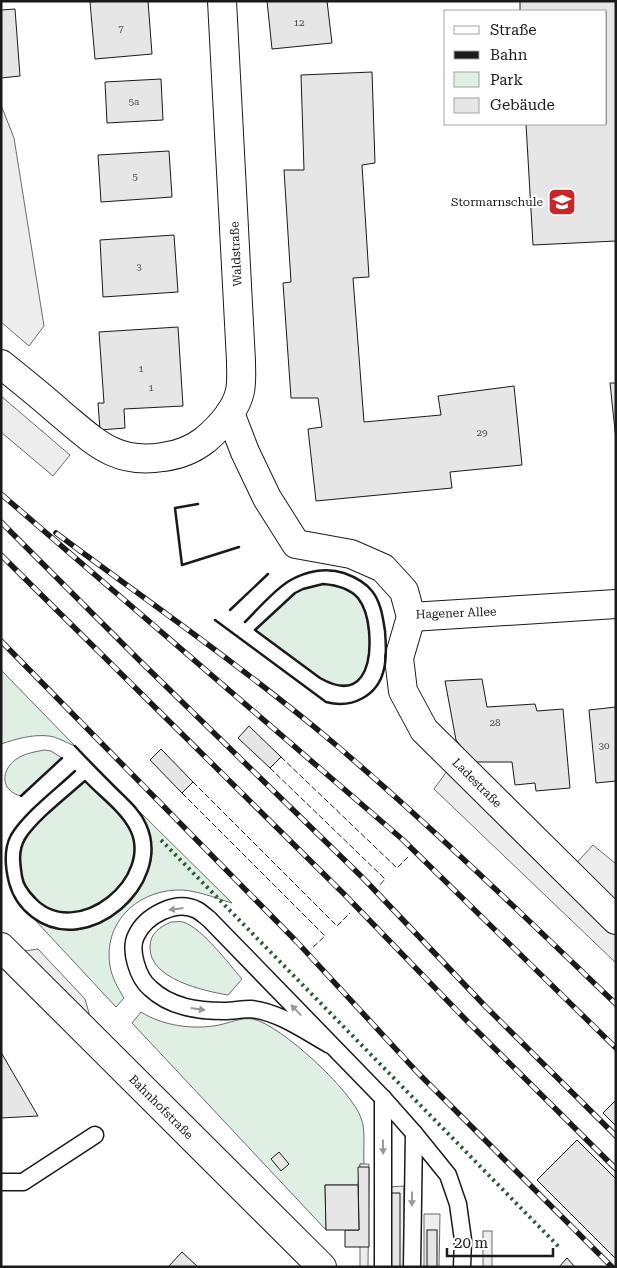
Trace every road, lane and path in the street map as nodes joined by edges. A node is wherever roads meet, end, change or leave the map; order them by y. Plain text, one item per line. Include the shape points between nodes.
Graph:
1 (222, 1) edge
2 (1, 364) edge
3 (230, 413) junction
4 (616, 604) edge
5 (411, 617) junction
6 (616, 920) edge
7 (1, 946) edge
8 (330, 1045) junction
9 (383, 1098) junction
10 (414, 1133) junction
11 (95, 1135) dead end
12 (1, 1182) edge
13 (322, 1267) edge
14 (383, 1267) edge
15 (412, 1267) edge
16 (462, 1267) edge

1 - 3 street, Waldstraße via 241,361 240,392
2 - 3 street, Waldstraße via 85,436 111,452 136,460 177,455 194,448 215,432
3 - 5 street, Hagener Allee via 267,498 296,544 351,554 383,568 404,591
4 - 5 street, Hagener Allee
5 - 6 street, Ladestraße via 400,658 403,692 424,730
7 - 13 street, Bahnhofstraße
8 -> 8 lane via 209,919 195,909 176,907 159,913 143,924 135,937 135,963 141,977 163,999 198,1010 250,1009 275,1015
8 - 9 lane
9 - 10 lane
9 -> 14 lane
10 -> 15 lane
10 - 16 lane via 448,1175 458,1204 463,1240
11 - 12 lane via 23,1182

